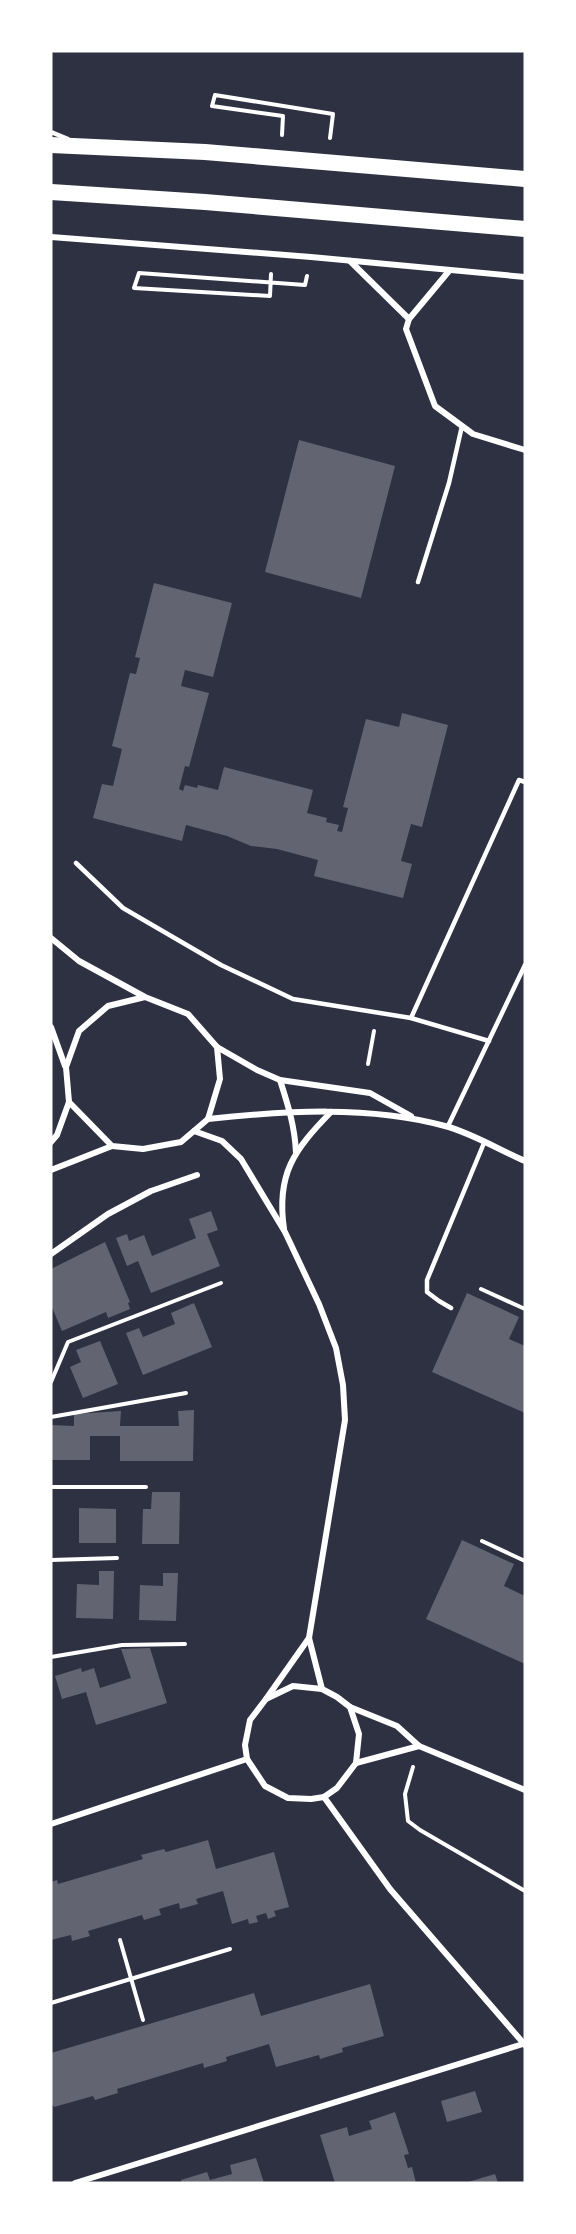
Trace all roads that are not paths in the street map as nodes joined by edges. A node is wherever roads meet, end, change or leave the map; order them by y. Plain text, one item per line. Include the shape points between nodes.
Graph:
1 (51, 132) edge
2 (51, 145) edge
3 (82, 145) junction
4 (525, 179) edge
5 (51, 192) edge
6 (525, 229) edge
7 (51, 237) edge
8 (351, 261) junction
9 (448, 271) junction
10 (525, 277) edge
11 (409, 319) junction
12 (462, 426) junction
13 (525, 450) edge
14 (418, 582) dead end
15 (525, 782) edge
16 (76, 863) dead end
17 (51, 938) edge
18 (525, 965) edge
19 (145, 997) junction
20 (411, 1018) junction
21 (51, 1027) edge
22 (489, 1041) junction
23 (217, 1047) junction
24 (66, 1067) junction
25 (280, 1080) junction
26 (69, 1102) junction
27 (291, 1112) junction
28 (331, 1112) junction
29 (208, 1119) junction
30 (415, 1119) junction
31 (448, 1126) junction
32 (194, 1131) junction
33 (51, 1142) edge
34 (484, 1143) junction
35 (112, 1146) junction
36 (296, 1154) junction
37 (525, 1161) edge
38 (51, 1170) edge
39 (197, 1175) dead end
40 (285, 1232) junction
41 (51, 1254) edge
42 (451, 1308) dead end
43 (309, 1638) junction
44 (322, 1689) junction
45 (266, 1699) junction
46 (350, 1707) junction
47 (419, 1746) junction
48 (247, 1759) junction
49 (356, 1763) junction
50 (525, 1790) edge
51 (324, 1797) junction
52 (51, 1824) edge
53 (524, 2045) edge
54 (75, 2183) edge

1 - 3 lane
2 - 3 highway
3 - 4 highway
5 - 6 highway
7 - 8 street
8 - 9 street
8 - 11 street
9 - 10 street
9 - 11 street
11 - 12 street via 406,329 435,406
12 - 13 street via 473,434
12 - 14 lane
15 - 20 lane via 519,780
16 - 20 lane via 123,908 221,965 293,999
17 - 19 street via 79,961
18 - 22 lane
19 - 23 street via 188,1014
19 - 24 street via 108,1005 79,1031
20 - 22 lane
21 - 24 street
22 - 31 lane
23 - 25 street
23 - 29 street via 220,1079
24 - 26 street
25 - 27 street
25 - 30 street via 370,1093
26 - 33 street
26 - 35 street
27 - 28 street
27 - 29 street
27 - 36 street
28 - 30 street
28 - 36 street
29 - 32 street
30 - 31 street
31 - 34 street
32 - 35 street via 181,1142 143,1149
32 - 40 street via 222,1141 241,1159
34 - 37 street
34 - 42 lane via 427,1280 427,1292
35 - 38 street
36 - 40 street via 284,1176
39 - 41 street via 151,1191 108,1214
40 - 43 street via 336,1348 343,1385 345,1420
43 - 44 street
43 - 45 street
44 - 45 street via 293,1686
44 - 46 street
45 - 48 street via 250,1720 245,1745
46 - 47 street via 397,1726
46 - 49 street via 359,1734
47 - 49 street
47 - 50 street
48 - 51 street via 265,1786 288,1798
48 - 52 street
49 - 51 street via 337,1788
51 - 53 street via 390,1889
53 - 54 street

